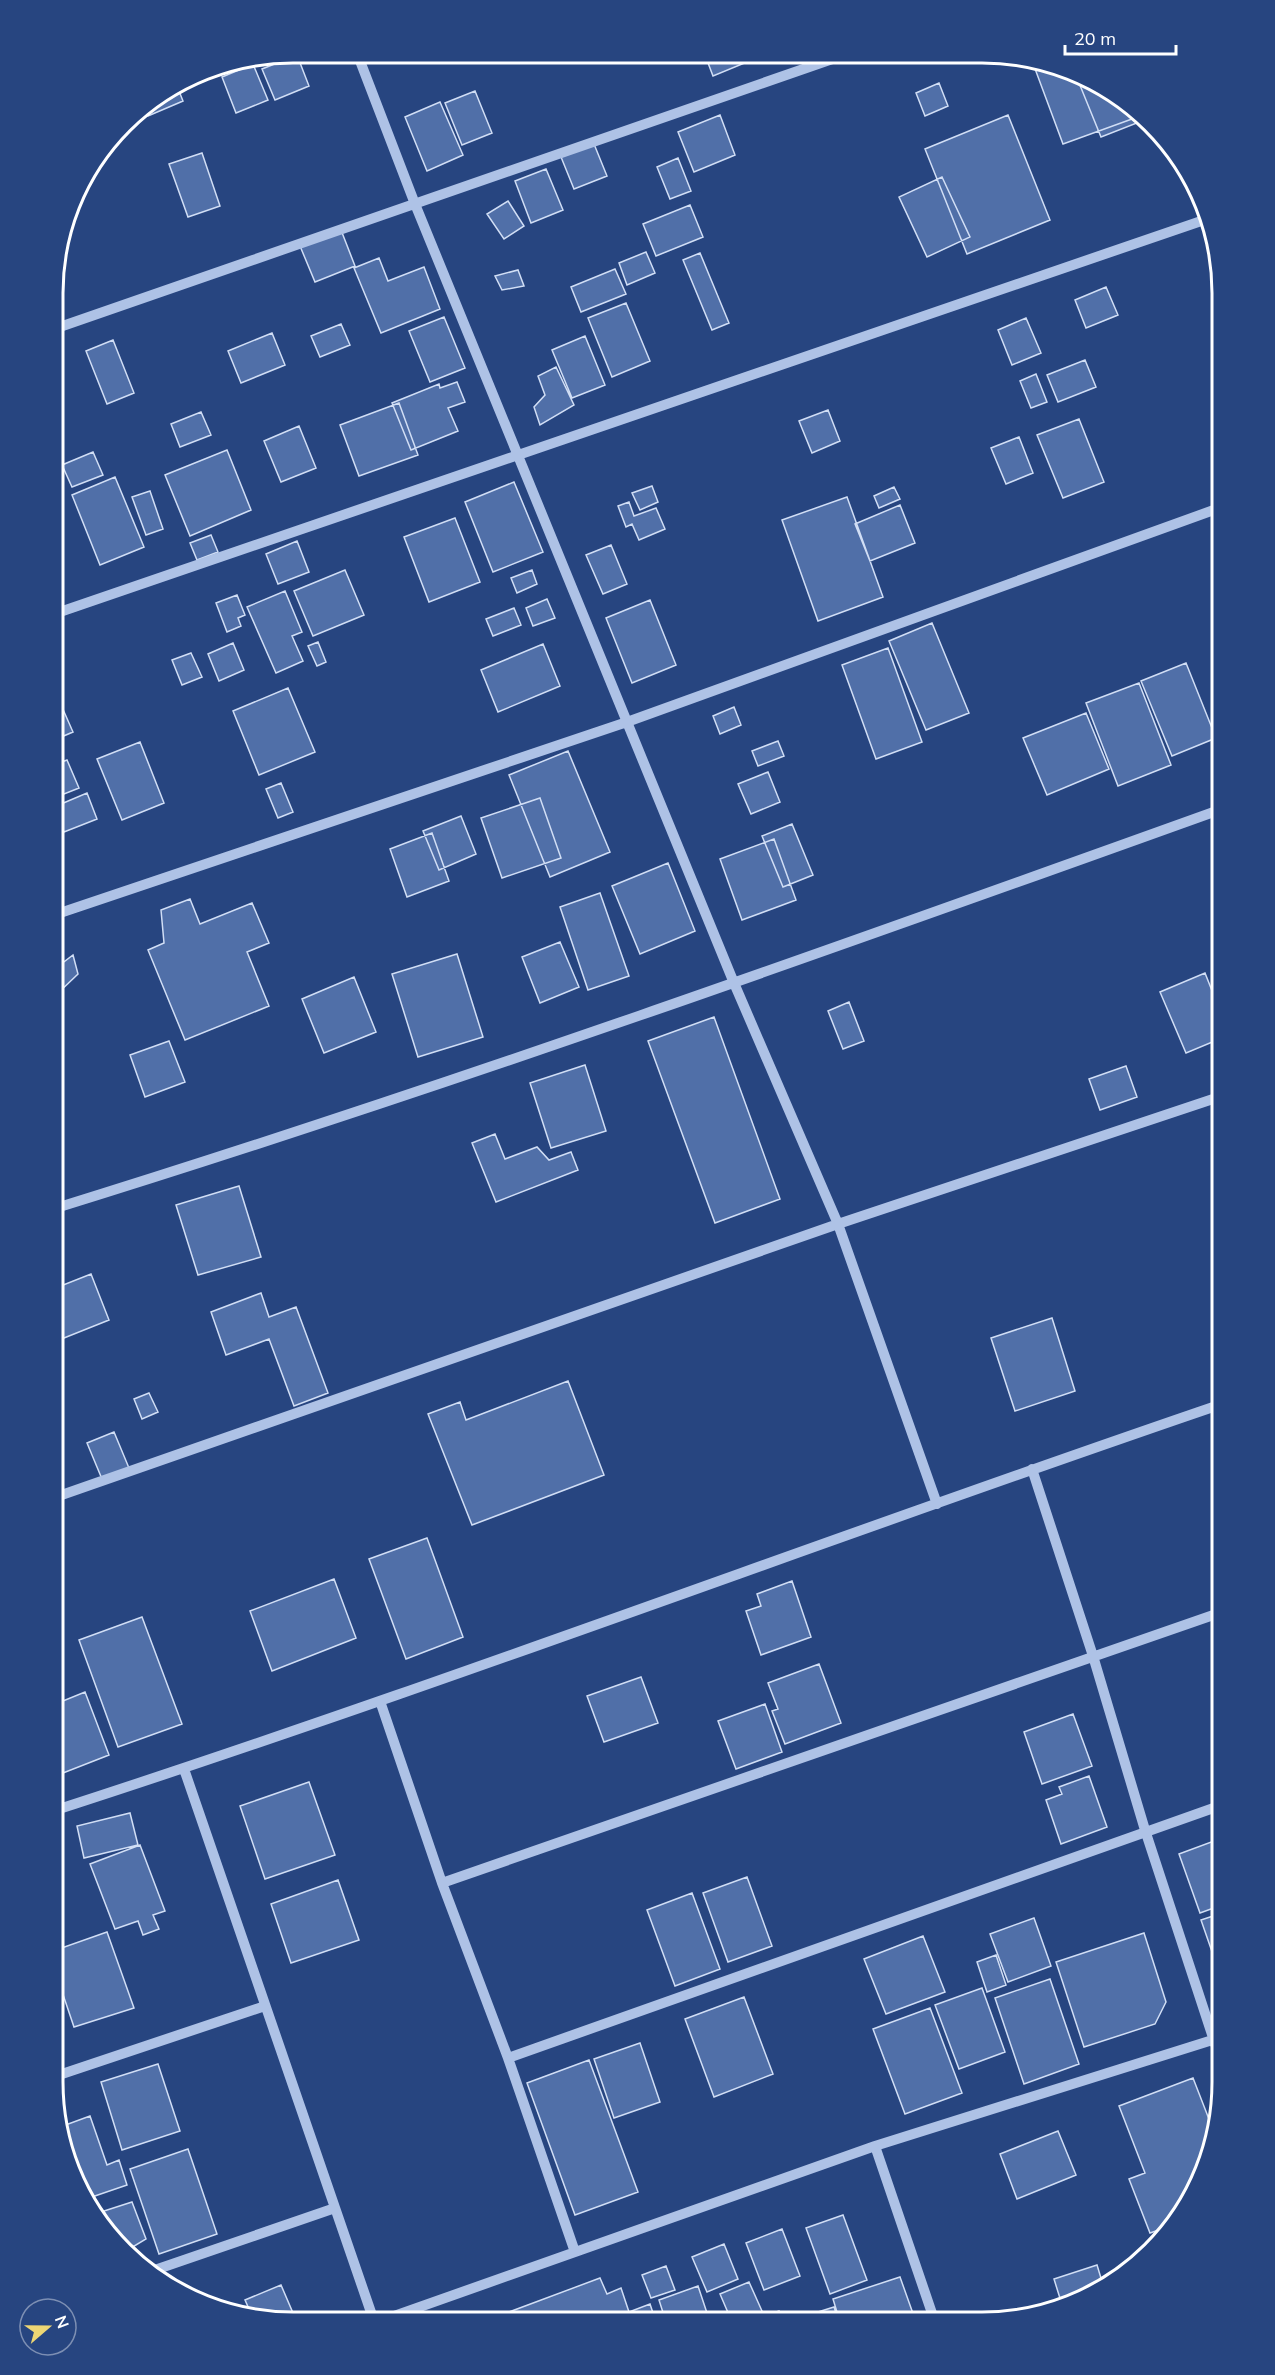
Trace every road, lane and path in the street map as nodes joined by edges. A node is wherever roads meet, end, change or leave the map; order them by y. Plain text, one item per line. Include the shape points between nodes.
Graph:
1 (361, 63) edge
2 (821, 63) edge
3 (416, 204) junction
4 (1201, 221) edge
5 (63, 326) edge
6 (519, 456) junction
7 (1212, 511) edge
8 (63, 611) edge
9 (627, 722) junction
10 (1212, 813) edge
11 (63, 912) edge
12 (735, 983) junction
13 (1212, 1099) edge
14 (63, 1206) edge
15 (838, 1224) junction
16 (1212, 1407) edge
17 (1032, 1469) junction
18 (63, 1495) edge
19 (937, 1504) junction
20 (1212, 1615) edge
21 (1093, 1656) junction
22 (380, 1701) junction
23 (184, 1769) junction
24 (1212, 1807) edge
25 (63, 1808) edge
26 (1145, 1830) junction
27 (442, 1884) junction
28 (264, 2006) junction
29 (1212, 2019) edge
30 (1212, 2041) edge
31 (508, 2058) junction
32 (63, 2073) edge
33 (875, 2146) junction
34 (335, 2208) junction
35 (575, 2252) junction
36 (158, 2268) edge
37 (371, 2312) edge
38 (405, 2312) edge
39 (931, 2312) edge

1 - 3 street
2 - 3 street
3 - 5 street
3 - 6 street
4 - 6 street
6 - 8 street
6 - 9 street
7 - 9 street
9 - 11 street
9 - 12 street
10 - 12 street
12 - 14 street
12 - 15 street
13 - 15 street
15 - 18 street
15 - 19 street
16 - 17 street
17 - 19 street
17 - 21 street
19 - 22 street
20 - 21 street
21 - 26 street
21 - 27 street
22 - 23 street
22 - 27 street
23 - 25 street
23 - 28 street
24 - 26 street
26 - 29 street
26 - 31 street
27 - 31 street
28 - 32 street
28 - 34 street
30 - 33 street
31 - 35 street
33 - 35 street
33 - 39 street
34 - 36 street
34 - 37 street
35 - 38 street

